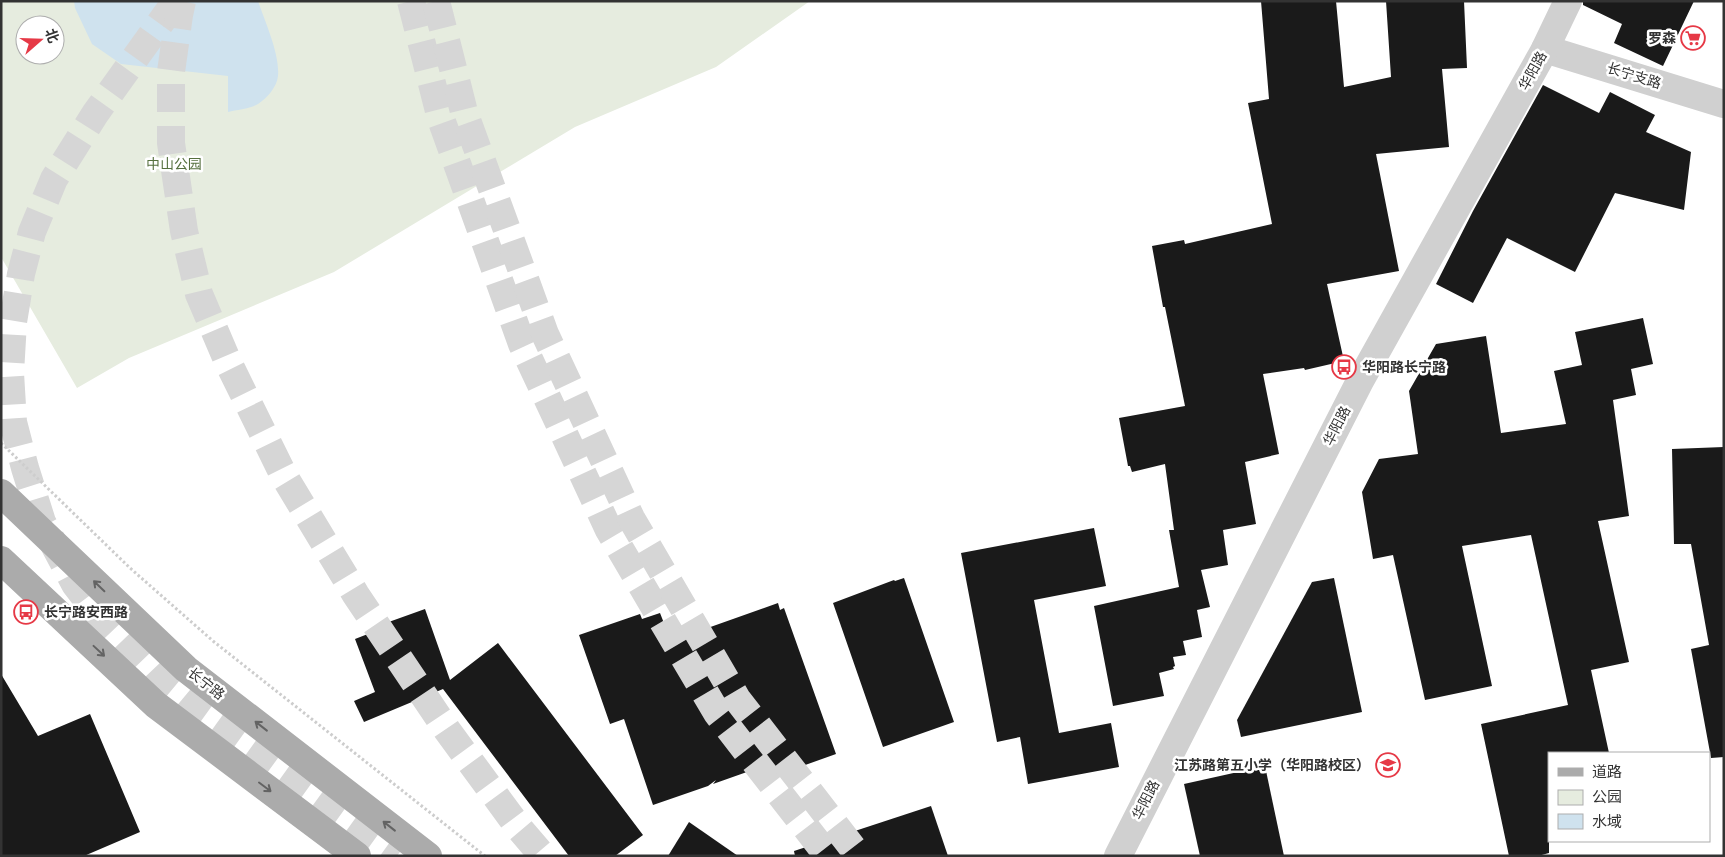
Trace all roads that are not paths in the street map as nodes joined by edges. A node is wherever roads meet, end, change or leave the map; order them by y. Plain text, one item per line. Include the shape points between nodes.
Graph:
1 (1568, 1) edge
2 (1545, 49) junction
3 (1724, 104) edge
4 (1, 493) edge
5 (1, 560) edge
6 (357, 856) edge
7 (428, 856) edge
8 (1118, 856) edge

1 - 2 street, 华阳路
2 - 3 street, 长宁支路
2 - 8 street, 华阳路 via 1360,381
7 -> 4 main road, 长宁路 via 186,668
5 -> 6 main road via 156,705

